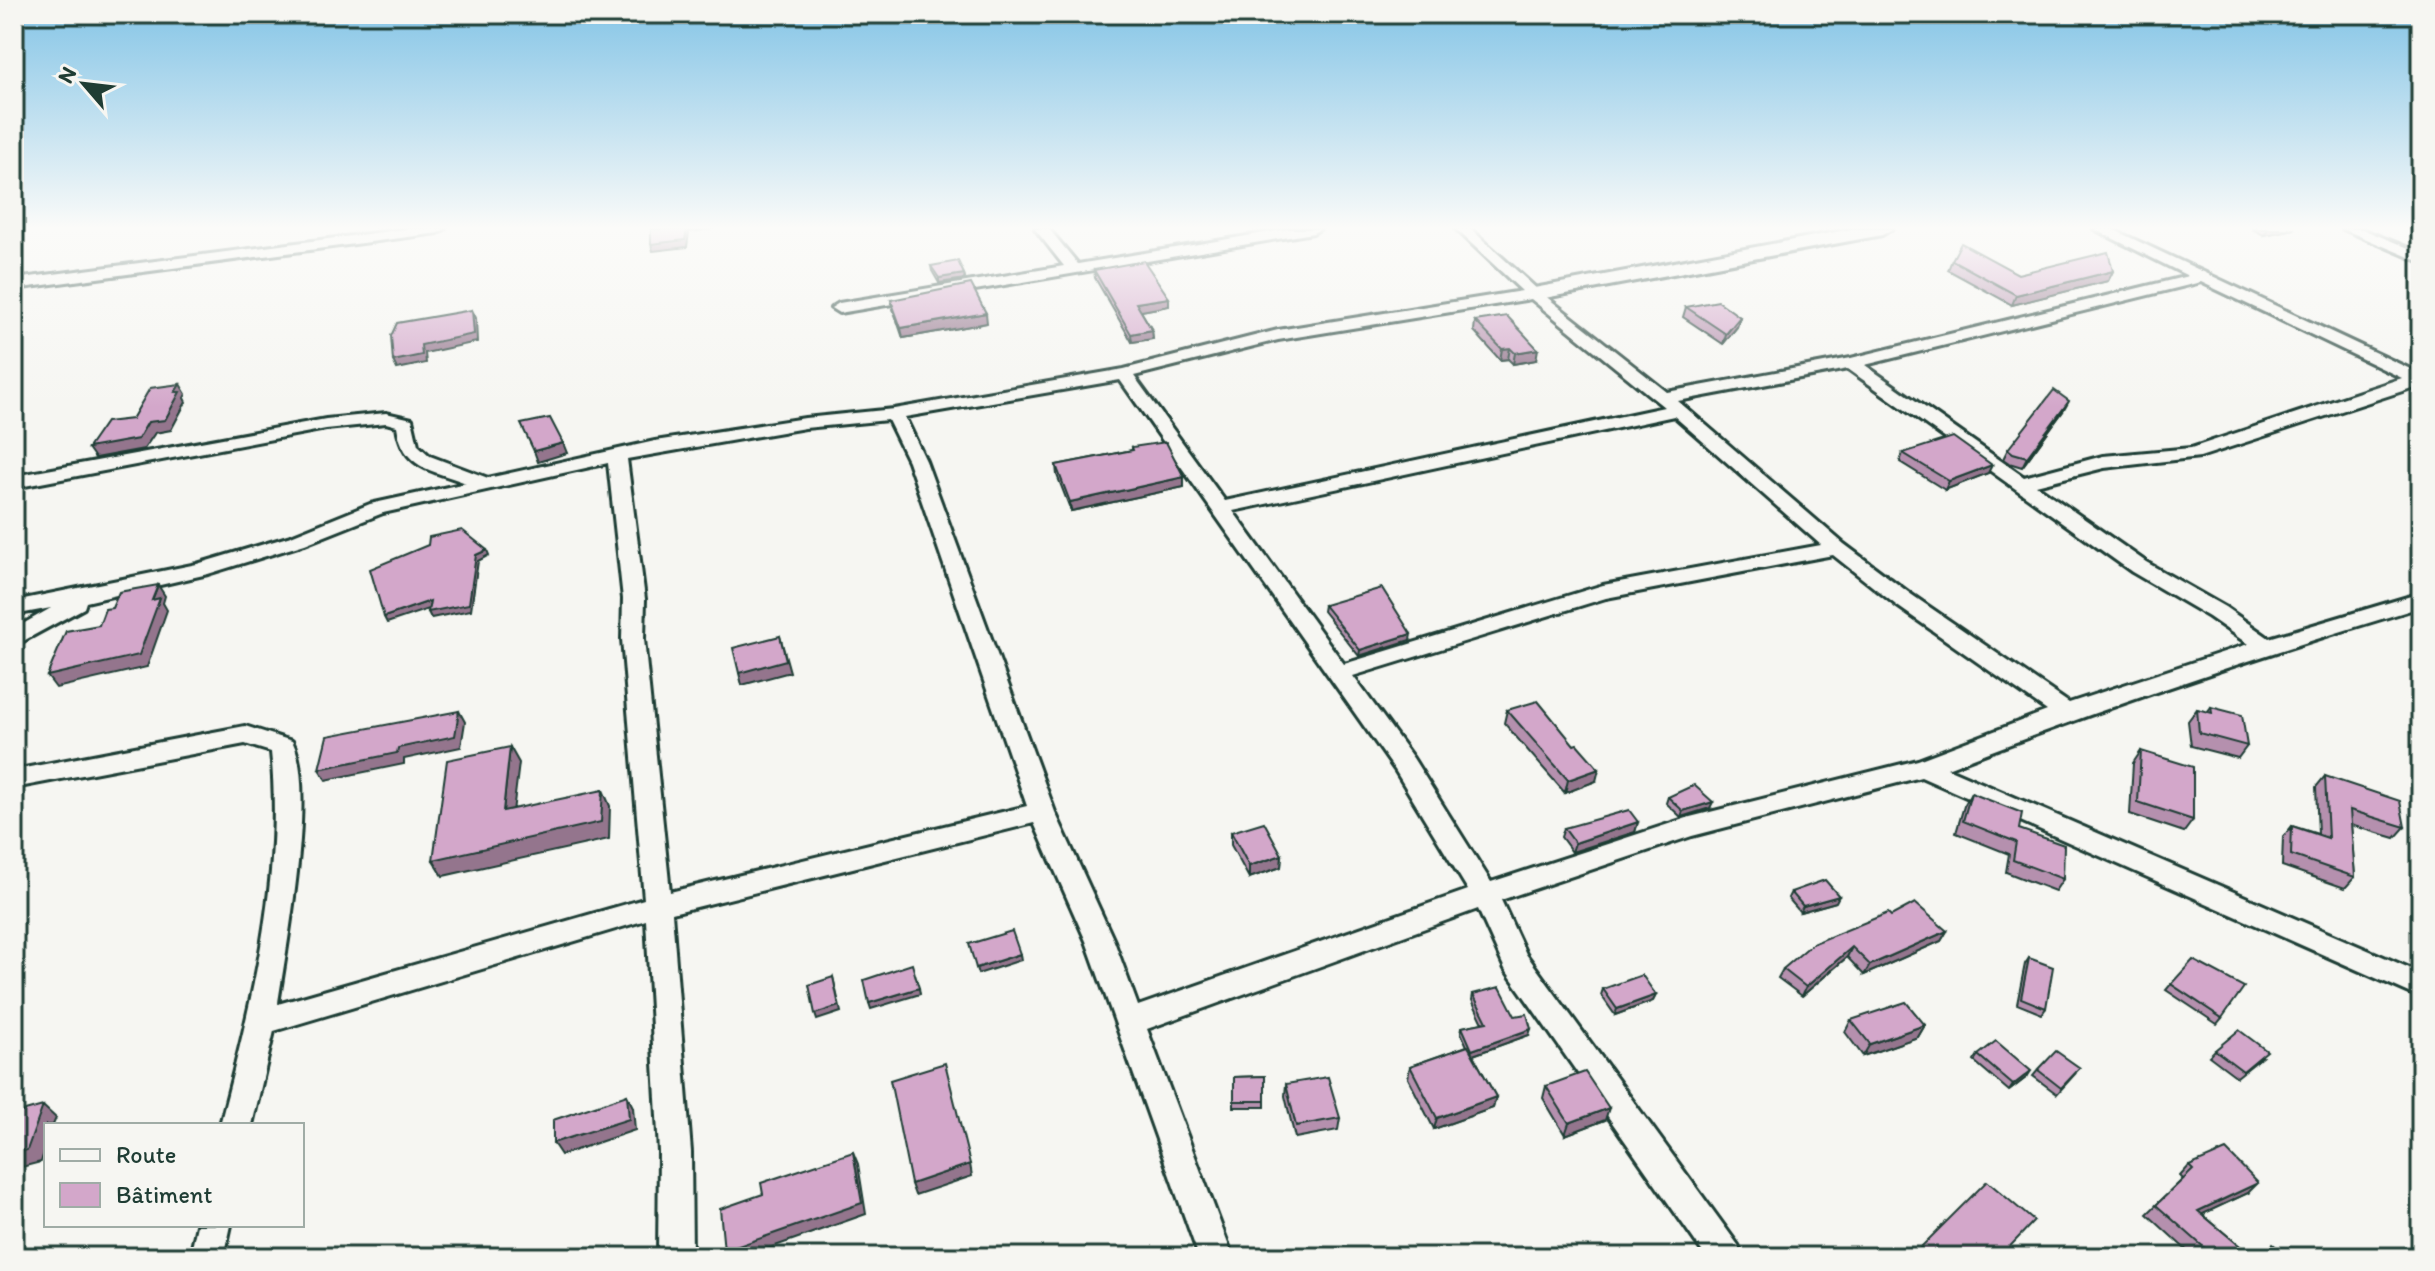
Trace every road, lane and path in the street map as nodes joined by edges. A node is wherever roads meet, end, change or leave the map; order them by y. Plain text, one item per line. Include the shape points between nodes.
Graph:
1 (958, 288) edge
2 (1528, 288) edge
3 (1564, 288) edge
4 (2157, 288) edge
5 (2227, 288) edge
6 (1534, 294) junction
7 (839, 308) dead end
8 (1851, 363) junction
9 (1124, 374) junction
10 (2419, 379) edge
11 (1670, 404) junction
12 (894, 414) junction
13 (617, 456) junction
14 (14, 482) edge
15 (2023, 483) junction
16 (489, 485) junction
17 (1220, 508) junction
18 (1837, 548) junction
19 (91, 594) junction
20 (2420, 602) edge
21 (14, 608) edge
22 (14, 639) edge
23 (2266, 646) junction
24 (1339, 673) junction
25 (2066, 713) junction
26 (1923, 768) junction
27 (14, 779) edge
28 (1042, 812) junction
29 (1485, 895) junction
30 (656, 906) junction
31 (2421, 986) edge
32 (261, 1022) junction
33 (1130, 1022) junction
34 (236, 1123) edge
35 (214, 1227) edge
36 (207, 1257) edge
37 (675, 1257) edge
38 (1216, 1257) edge
39 (1726, 1257) edge

1 - 7 street
2 - 6 street
3 - 6 street
4 - 8 street
5 - 10 street
6 - 9 street via 1278,335
6 - 11 street
8 - 11 street
8 - 15 street
9 - 12 street
9 - 17 street
10 - 15 street via 2193,453 2103,462
11 - 17 street
11 - 18 street
12 - 13 street via 805,423
12 - 28 street via 917,461
13 - 16 street
13 - 30 street via 634,599
14 - 16 street via 326,424 386,418 406,423 409,446 423,460
15 - 23 street via 2139,567
16 - 19 street via 377,508 298,540
17 - 24 street
18 - 24 street via 1603,592
18 - 25 street
19 - 21 street
19 - 22 street
20 - 23 street
23 - 25 street
24 - 29 street via 1404,764
25 - 26 street
26 - 29 street via 1690,827
26 - 31 street
27 - 32 street via 245,735 283,747 290,821
28 - 30 street
28 - 33 street
29 - 33 street
29 - 39 street via 1515,961
30 - 32 street
30 - 37 street via 675,1152
32 - 34 street
33 - 38 street
35 - 36 street

